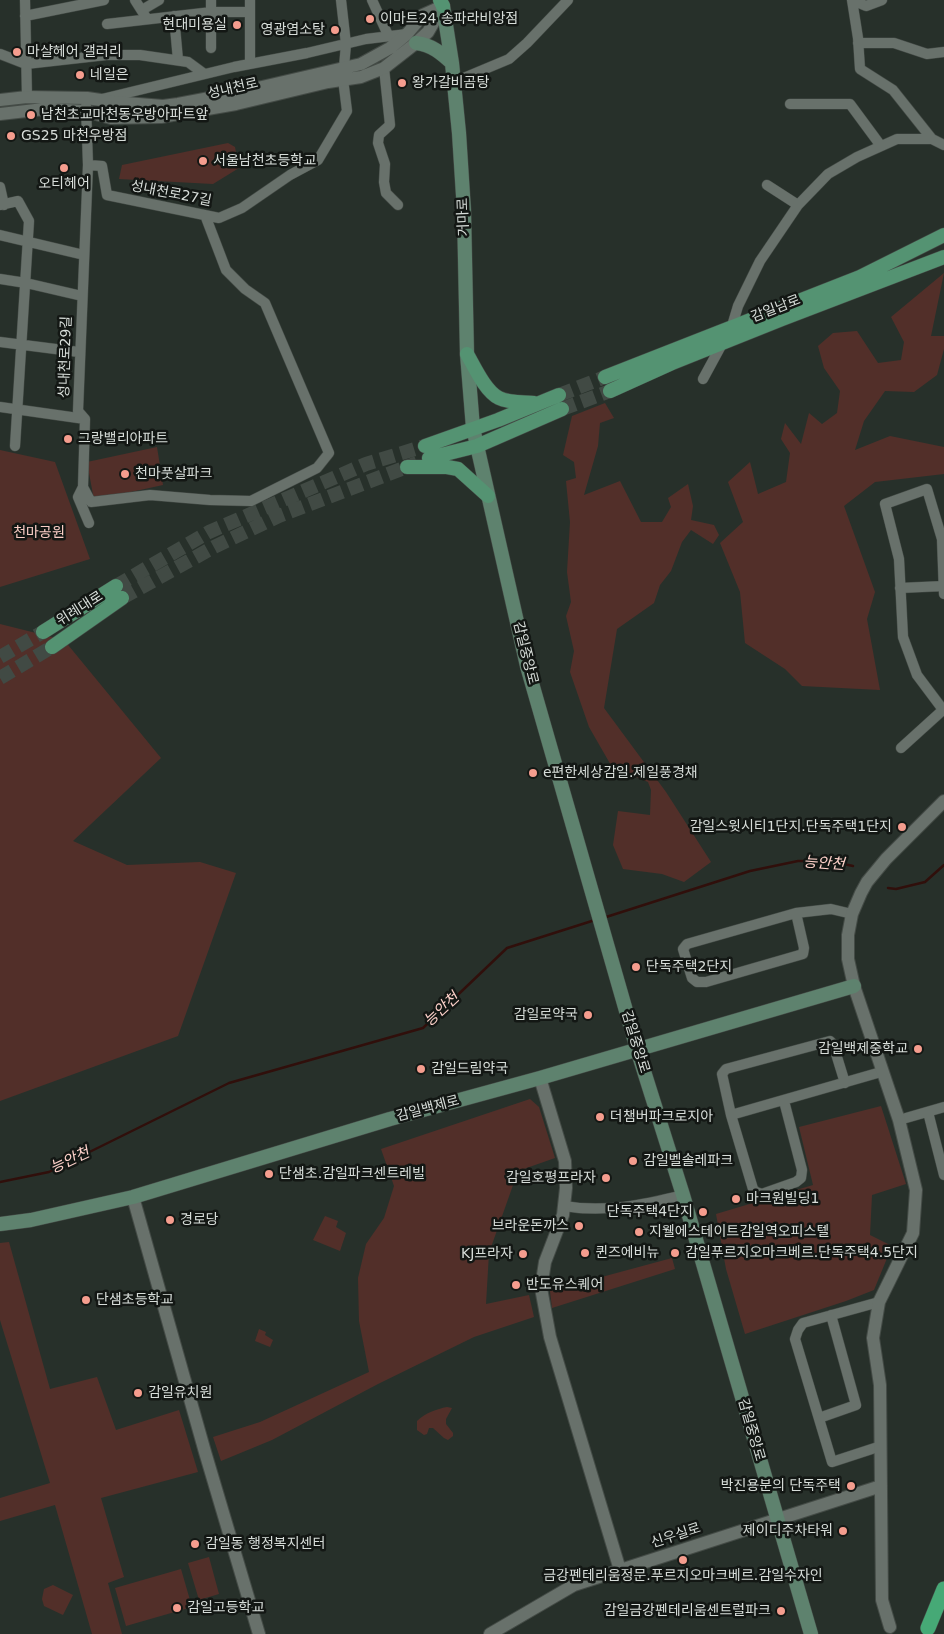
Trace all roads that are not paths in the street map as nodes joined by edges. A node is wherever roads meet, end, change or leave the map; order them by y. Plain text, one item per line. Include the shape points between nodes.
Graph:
1 (25, 0) edge
2 (104, 0) edge
3 (135, 0) edge
4 (159, 0) edge
5 (211, 0) edge
6 (250, 0) edge
7 (341, 0) edge
8 (372, 0) edge
9 (568, 0) edge
10 (852, 0) edge
11 (882, 0) edge
12 (443, 2) edge
13 (212, 12) junction
14 (250, 12) junction
15 (144, 14) junction
16 (25, 16) junction
17 (174, 16) junction
18 (107, 24) dead end
19 (388, 35) junction
20 (411, 38) junction
21 (346, 44) junction
22 (858, 44) junction
23 (211, 48) dead end
24 (944, 52) edge
25 (0, 54) edge
26 (178, 60) junction
27 (452, 63) junction
28 (26, 64) junction
29 (250, 64) junction
30 (384, 68) junction
31 (203, 74) junction
32 (343, 74) junction
33 (454, 82) junction
34 (27, 96) junction
35 (0, 97) edge
36 (87, 98) junction
37 (101, 99) junction
38 (790, 104) dead end
39 (85, 112) junction
40 (0, 114) edge
41 (932, 139) junction
42 (944, 145) edge
43 (881, 146) junction
44 (88, 165) junction
45 (767, 185) dead end
46 (0, 187) edge
47 (2, 205) edge
48 (398, 205) dead end
49 (798, 205) junction
50 (205, 215) junction
51 (0, 235) edge
52 (944, 235) edge
53 (28, 242) junction
54 (84, 255) junction
55 (944, 257) edge
56 (0, 279) edge
57 (26, 283) junction
58 (82, 296) junction
59 (732, 326) junction
60 (0, 342) edge
61 (722, 344) junction
62 (22, 346) junction
63 (79, 352) junction
64 (467, 354) junction
65 (605, 377) tunnel mouth
66 (703, 379) dead end
67 (610, 391) tunnel mouth
68 (559, 395) tunnel mouth
69 (537, 403) junction
70 (0, 407) edge
71 (562, 410) tunnel mouth
72 (18, 411) junction
73 (85, 419) junction
74 (473, 428) junction
75 (15, 446) dead end
76 (477, 446) junction
77 (407, 467) tunnel mouth
78 (83, 487) junction
79 (488, 496) junction
80 (89, 523) dead end
81 (944, 586) edge
82 (900, 588) junction
83 (944, 594) edge
84 (43, 632) tunnel mouth
85 (52, 647) tunnel mouth
86 (944, 710) edge
87 (901, 748) dead end
88 (944, 801) edge
89 (796, 913) junction
90 (852, 914) junction
91 (854, 986) junction
92 (637, 1049) junction
93 (881, 1072) junction
94 (540, 1078) junction
95 (845, 1083) junction
96 (784, 1100) junction
97 (944, 1108) edge
98 (928, 1112) junction
99 (731, 1115) junction
100 (899, 1120) junction
101 (944, 1175) edge
102 (683, 1195) junction
103 (133, 1197) junction
104 (564, 1206) junction
105 (0, 1224) edge
106 (879, 1302) junction
107 (831, 1315) junction
108 (819, 1418) junction
109 (881, 1446) junction
110 (881, 1486) junction
111 (777, 1519) junction
112 (620, 1570) junction
113 (944, 1589) edge
114 (944, 1607) edge
115 (890, 1627) dead end
116 (925, 1631) edge
117 (259, 1634) edge
118 (490, 1634) edge
119 (811, 1634) edge

1 - 16 street
2 - 16 street
3 - 15 street
4 - 15 street
5 - 13 street
6 - 14 street
7 - 21 street
8 - 19 street
9 - 33 street via 509,59
10 - 11 street via 866,6
10 - 22 street
12 - 20 street, 성내천로 via 428,32
12 - 27 main road, 거마로
13 - 14 street
13 - 17 street
13 - 23 street
14 - 29 street
15 - 17 street
15 - 18 street
16 - 28 street
17 - 26 street
19 - 20 street
19 - 21 street
20 - 27 main road via 436,49
20 - 30 street, 성내천로
20 - 32 street, 성내천로
21 - 29 street
21 - 32 street, 성내천로27길
22 - 24 street via 894,43 927,54
22 - 41 street via 860,69 892,90
25 - 28 street
26 - 28 street, 성내천로 via 106,55
26 - 31 street, 성내천로 via 188,62
27 - 33 main road, 거마로
28 - 34 street
29 - 31 street
30 - 32 street, 성내천로 via 361,77
30 - 48 street via 390,125 379,136 378,143 385,164 386,193
31 - 37 street
32 - 37 street, 성내천로 via 178,104 147,106
32 - 39 street, 성내천로 via 236,104 161,118 111,118
32 - 50 street, 성내천로27길 via 347,111 318,160 242,208 219,218
33 - 64 main road, 거마로 via 464,211
34 - 35 street, 성내천로
34 - 36 street, 성내천로
36 - 37 street, 성내천로
36 - 39 street, 성내천로29길
38 - 43 street via 850,104
39 - 40 street, 성내천로 via 44,109
39 - 44 street, 성내천로29길
41 - 42 street
41 - 43 street via 896,139
43 - 49 street via 828,174
44 - 50 street, 성내천로27길 via 102,166 107,195
44 - 54 street, 성내천로29길
45 - 49 street
46 - 47 street
47 - 53 street via 18,201 29,221
49 - 59 street via 760,261
50 - 78 street via 226,270 265,303 329,453 317,468 251,501 150,495 91,502
51 - 53 street
52 - 59 main road, 감일남로 via 860,277
53 - 54 street
53 - 57 street
54 - 58 street, 성내천로29길
55 - 61 main road, 감일남로
56 - 57 street
57 - 58 street
57 - 62 street
58 - 63 street, 성내천로29길
59 - 65 main road, 감일남로
60 - 62 street
61 - 66 street
61 - 67 main road, 감일남로
62 - 63 street
62 - 72 street
63 - 73 street, 성내천로29길 via 78,411
64 - 69 main road via 498,398
64 - 74 main road, 거마로
68 - 69 main road
69 - 74 main road
70 - 72 street
71 - 76 main road
72 - 73 street
72 - 75 street
73 - 78 street, 성내천로29길
74 - 76 main road, 거마로
74 - 76 main road via 427,452
76 - 79 main road, 감일중앙로
77 - 79 main road via 458,469
78 - 80 street, 성내천로29길 via 78,497
79 - 92 main road, 감일중앙로 via 527,666
81 - 82 street
81 - 82 street via 942,539 926,489 884,504 899,559
81 - 83 street
82 - 86 street via 903,637 917,675
84 - 85 main road, 위례대로 via 119,592
86 - 87 street
88 - 90 street via 876,870
89 - 89 street via 687,944 683,949 692,978 706,982 803,954
89 - 90 street via 831,909
90 - 91 street via 848,959
91 - 92 main road, 감일백제로
91 - 93 street
92 - 94 main road, 감일백제로
92 - 102 main road, 감일중앙로
93 - 95 street
93 - 100 street
94 - 103 main road, 감일백제로 via 383,1121
94 - 104 street via 565,1160
95 - 96 street
95 - 99 street via 830,1041 726,1069 722,1079
96 - 99 street
96 - 99 street via 802,1170 801,1178 762,1194 753,1189
97 - 98 street
98 - 100 street
98 - 101 street
100 - 106 street via 916,1190 913,1233
102 - 104 street via 606,1210
102 - 111 main road, 감일중앙로
103 - 105 main road, 감일백제로
103 - 117 street
104 - 112 street via 545,1262 541,1288 550,1337
106 - 107 street
106 - 109 street via 873,1338 880,1385
107 - 108 street via 803,1323 795,1339
107 - 108 street via 856,1405
108 - 109 street via 832,1462
109 - 110 street
110 - 111 street, 신우실로
110 - 115 street via 882,1600
111 - 112 street, 신우실로
111 - 119 main road, 감일중앙로
112 - 118 street, 신우실로 via 574,1584
113 - 116 highway
114 - 116 highway

